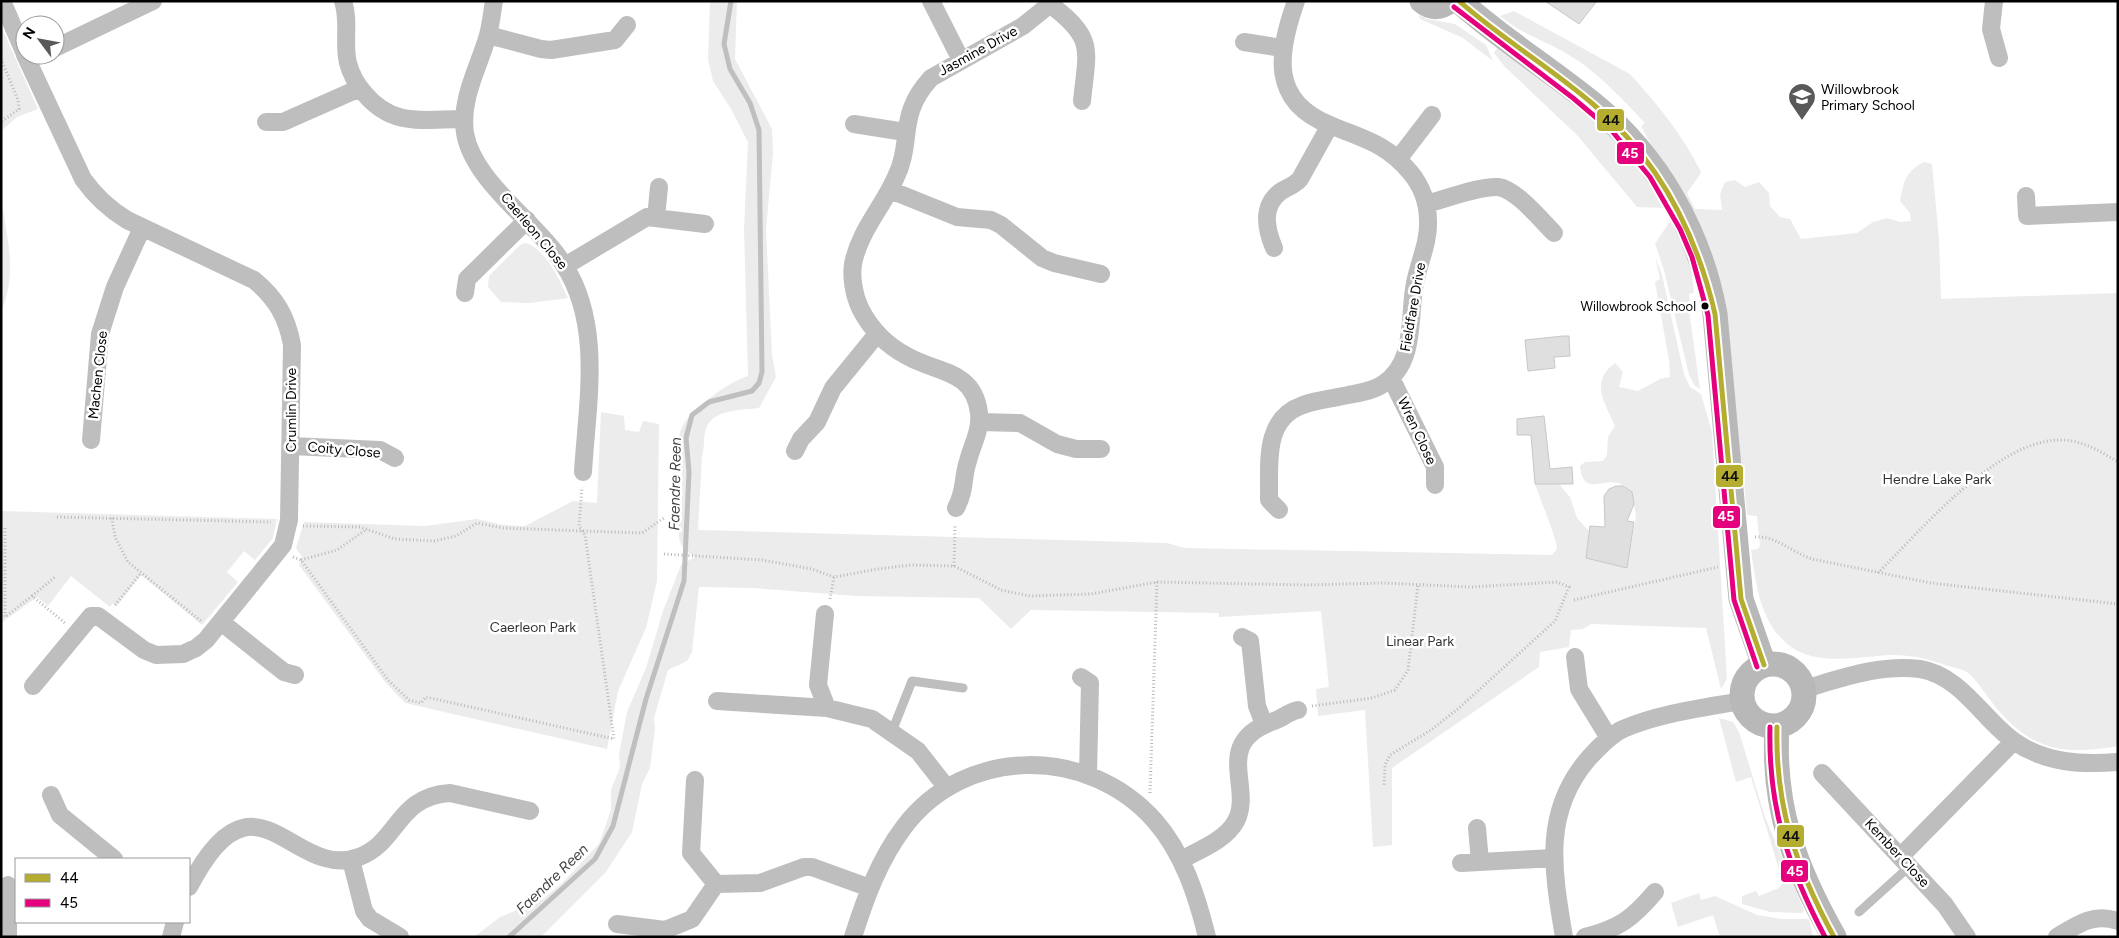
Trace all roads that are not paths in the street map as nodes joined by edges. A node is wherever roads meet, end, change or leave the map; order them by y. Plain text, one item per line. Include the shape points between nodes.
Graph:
1 (2, 1) edge
2 (153, 1) edge
3 (343, 1) edge
4 (494, 1) edge
5 (931, 1) edge
6 (1296, 1) edge
7 (1422, 1) edge
8 (1450, 1) edge
9 (1459, 1) edge
10 (1994, 1) edge
11 (1052, 3) edge
12 (627, 25) dead end
13 (15, 27) edge
14 (488, 35) junction
15 (1244, 42) dead end
16 (65, 43) edge
17 (1282, 48) junction
18 (1999, 58) dead end
19 (961, 60) junction
20 (33, 65) edge
21 (360, 88) junction
22 (1082, 101) dead end
23 (1432, 115) dead end
24 (464, 119) junction
25 (266, 122) dead end
26 (854, 124) dead end
27 (1330, 125) junction
28 (905, 132) junction
29 (1399, 158) junction
30 (659, 188) dead end
31 (890, 190) junction
32 (2026, 196) dead end
33 (1426, 204) junction
34 (2118, 212) edge
35 (656, 218) junction
36 (527, 220) junction
37 (705, 224) dead end
38 (142, 228) junction
39 (1554, 233) dead end
40 (1274, 248) dead end
41 (565, 266) junction
42 (1101, 274) dead end
43 (465, 293) dead end
44 (876, 334) junction
45 (1391, 378) junction
46 (980, 422) junction
47 (91, 440) dead end
48 (291, 446) junction
49 (1101, 449) dead end
50 (795, 451) dead end
51 (395, 458) dead end
52 (583, 472) road end
53 (1435, 485) dead end
54 (956, 508) road end
55 (1279, 510) dead end
56 (825, 614) road end
57 (213, 623) junction
58 (1242, 637) dead end
59 (1575, 658) dead end
60 (1764, 665) junction
61 (295, 674) dead end
62 (1081, 677) dead end
63 (33, 686) dead end
64 (963, 688) dead end
65 (1804, 689) junction
66 (1742, 701) junction
67 (717, 702) dead end
68 (827, 708) junction
69 (1298, 710) road end
70 (1264, 724) junction
71 (1777, 727) junction
72 (891, 734) junction
73 (1609, 738) junction
74 (2014, 741) junction
75 (2118, 762) edge
76 (1822, 773) dead end
77 (1088, 775) junction
78 (695, 780) dead end
79 (947, 788) junction
80 (51, 795) dead end
81 (530, 811) dead end
82 (1477, 828) dead end
83 (113, 858) edge
84 (1554, 858) junction
85 (351, 860) junction
86 (1181, 860) junction
87 (1905, 861) junction
88 (1480, 862) junction
89 (1461, 864) dead end
90 (716, 884) junction
91 (8, 885) edge
92 (190, 885) edge
93 (870, 888) junction
94 (1655, 892) dead end
95 (1859, 912) dead end
96 (2118, 921) edge
97 (175, 923) edge
98 (617, 924) dead end
99 (8, 937) edge
100 (171, 937) edge
101 (400, 937) edge
102 (853, 937) edge
103 (1207, 937) edge
104 (1564, 937) edge
105 (1585, 937) edge
106 (1834, 937) edge
107 (1967, 937) edge
108 (2058, 937) edge

1 - 13 street, Crumlin Drive
2 - 16 street
3 - 21 street via 347,14 348,62
4 - 14 street, Caerleon Close
5 - 19 street
6 - 17 street, Fieldfare Drive
7 - 8 street via 1430,7 1437,7
9 - 60 street via 1615,124 1661,179 1685,221 1707,277 1715,314 1738,584
10 - 18 street via 1991,28
11 - 19 street, Jasmine Drive via 1012,33
11 - 22 street via 1084,39
12 - 14 street via 615,40 551,50
14 - 24 street, Caerleon Close via 470,87
15 - 17 street
17 - 27 street, Fieldfare Drive via 1286,84 1294,99 1305,112
19 - 28 street, Jasmine Drive via 931,78 921,89 913,102
20 - 38 street, Crumlin Drive via 82,178 91,191 115,212
21 - 24 street via 387,115 402,119
21 - 25 street via 283,122
23 - 29 street
24 - 36 street, Caerleon Close via 475,161
26 - 28 street
27 - 29 street, Fieldfare Drive via 1368,139
27 - 40 street via 1300,179 1281,192 1268,209 1266,228
28 - 31 street, Jasmine Drive via 901,166
29 - 33 street, Fieldfare Drive via 1413,176
30 - 35 street
31 - 42 street via 957,217 991,220 1042,258
31 - 44 street, Jasmine Drive via 864,232 853,266 853,286 858,303
32 - 34 street via 2027,216
33 - 39 street via 1498,187 1515,195
33 - 45 street, Fieldfare Drive via 1427,236 1413,293 1411,335 1406,353
35 - 37 street
35 - 41 street via 638,221
36 - 41 street, Caerleon Close
36 - 43 street via 467,279
38 - 47 street, Machen Close via 116,286 100,334
38 - 48 street, Crumlin Drive via 241,272 276,302 285,317 292,345
41 - 52 street, Caerleon Close via 589,332
44 - 46 street, Jasmine Drive via 909,357 962,379 976,400
44 - 50 street via 833,388 818,422 801,438
45 - 53 street, Wren Close via 1435,467
45 - 55 street via 1368,390 1302,405 1282,418 1270,445 1270,500
46 - 49 street via 1020,423 1057,444 1076,449
46 - 54 street via 966,467 964,493
48 - 51 street, Coity Close via 380,450
48 - 57 street, Crumlin Drive via 289,520 283,545
56 - 68 street via 818,685
57 - 61 street via 284,672
57 - 63 street, Crumlin Drive via 196,648 170,656 144,650 98,616 91,616
58 - 70 street via 1250,641 1257,706
59 - 73 street via 1579,690
60 - 65 street via 1785,666 1794,671
60 - 66 street via 1749,675 1744,683
62 - 77 street via 1090,683
64 - 72 lane via 912,681
65 - 71 street via 1802,709 1787,724
65 - 74 street via 1868,670 1921,670 1943,676
66 - 71 street via 1745,710 1758,723
66 - 73 street via 1640,723
67 - 68 street
68 - 72 street via 872,718
69 - 70 street
70 - 86 street via 1246,740 1240,751 1237,765 1241,809 1237,820 1224,836
71 - 106 street via 1775,758 1781,812 1810,889
72 - 79 street via 918,751
73 - 84 street via 1568,788 1556,821
74 - 75 street via 2038,755 2064,762
74 - 87 street
76 - 87 street, Kember Close
77 - 79 street via 1064,768 1025,764 989,770
77 - 86 street via 1144,809
78 - 90 street via 691,852
79 - 93 street via 915,814 904,828
80 - 83 street via 60,815
81 - 85 street via 450,794 427,797 414,806 372,850
82 - 88 street
84 - 88 street
84 - 104 street
85 - 92 street via 326,859 276,833 248,828 222,838 211,849
85 - 101 street via 364,911 370,919
86 - 103 street
87 - 95 lane
87 - 107 street, Kember Close via 1945,904
88 - 89 street
90 - 93 street via 760,883 812,867
90 - 98 street via 692,919 665,930
91 - 99 street
93 - 102 street
94 - 105 street via 1616,928
96 - 108 street via 2104,916 2082,922
97 - 100 street

